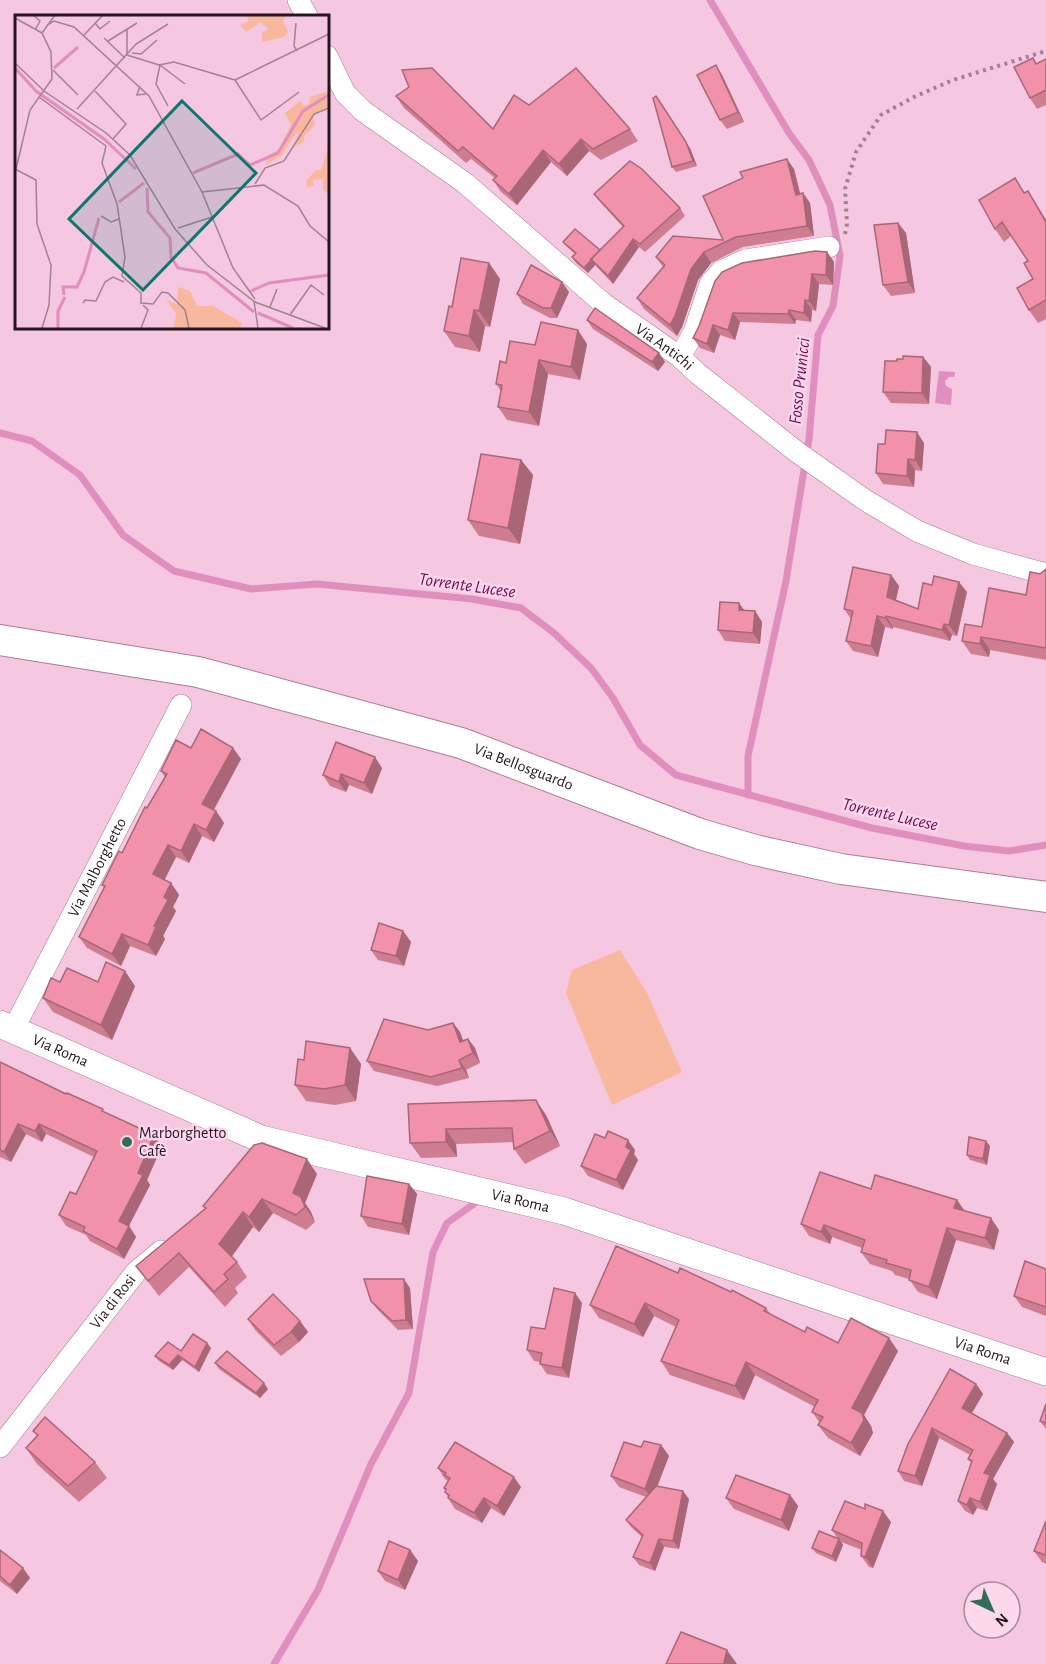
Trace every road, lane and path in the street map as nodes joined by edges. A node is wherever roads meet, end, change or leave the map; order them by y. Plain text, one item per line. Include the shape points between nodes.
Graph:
1 (298, 0) edge
2 (307, 15) edge
3 (1046, 51) edge
4 (328, 58) edge
5 (836, 244) joint
6 (680, 357) junction
7 (1046, 574) edge
8 (0, 640) edge
9 (181, 705) dead end
10 (1046, 897) edge
11 (7, 1027) edge
12 (172, 1241) edge
13 (1046, 1372) edge
14 (0, 1447) edge

1 - 2 street
3 - 5 path via 953,80 881,116 856,152 845,189 847,224
4 - 6 street, Via Antichi via 345,93 363,111 465,183 604,304
5 - 6 street via 745,260 721,271 710,284 694,332
6 - 7 street, Via Antichi via 797,452 917,531 973,554
8 - 10 main road, Via Bellosguardo via 198,672 461,744 700,834 755,850 841,869
9 - 11 street, Via Malborghetto
11 - 13 street, Via Roma via 254,1147 564,1210
12 - 14 street, Via di Rosi via 136,1272

